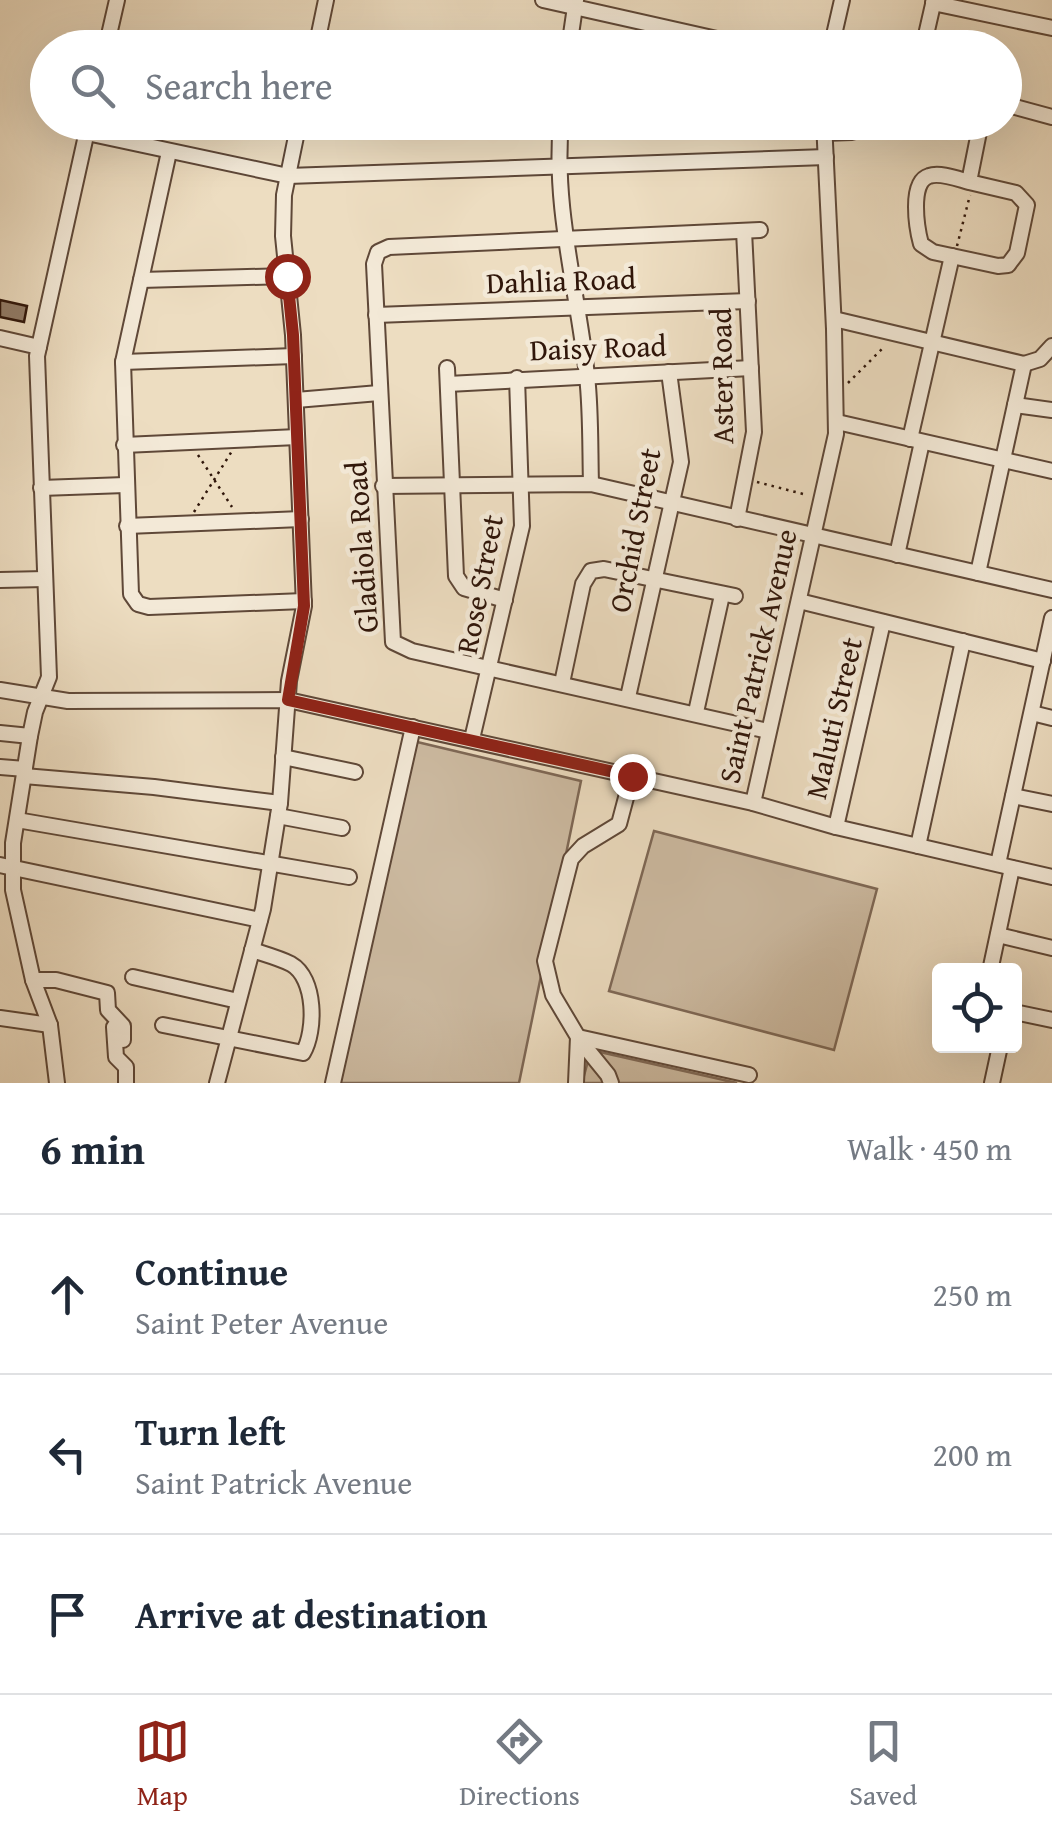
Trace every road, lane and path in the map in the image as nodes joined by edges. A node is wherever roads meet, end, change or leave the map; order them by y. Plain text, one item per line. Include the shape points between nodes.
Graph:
1 (117, 0) edge
2 (326, 0) edge
3 (543, 0) edge
4 (842, 0) edge
5 (933, 1) edge
6 (575, 4) edge
7 (1052, 28) edge
8 (110, 30) edge
9 (320, 30) edge
10 (571, 30) edge
11 (683, 30) edge
12 (835, 30) edge
13 (927, 30) edge
14 (1022, 109) edge
15 (1052, 117) edge
16 (85, 140) edge
17 (128, 140) edge
18 (295, 140) edge
19 (560, 140) edge
20 (825, 140) edge
21 (977, 140) edge
22 (169, 152) junction
23 (826, 157) junction
24 (558, 168) junction
25 (288, 176) junction
26 (969, 182) junction
27 (564, 238) junction
28 (952, 256) junction
29 (287, 276) junction
30 (141, 280) junction
31 (748, 301) junction
32 (576, 307) junction
33 (376, 315) junction
34 (834, 319) junction
35 (898, 334) junction
36 (0, 338) edge
37 (932, 342) junction
38 (39, 346) junction
39 (1052, 346) edge
40 (294, 356) junction
41 (123, 362) junction
42 (1024, 364) junction
43 (751, 368) junction
44 (668, 372) junction
45 (587, 375) junction
46 (516, 378) junction
47 (380, 394) junction
48 (836, 394) junction
49 (296, 400) junction
50 (1015, 405) junction
51 (1052, 410) edge
52 (837, 422) junction
53 (298, 437) junction
54 (238, 440) junction
55 (916, 440) junction
56 (188, 442) junction
57 (124, 445) junction
58 (1003, 460) junction
59 (1052, 471) edge
60 (216, 478) junction
61 (746, 480) junction
62 (521, 482) junction
63 (451, 484) junction
64 (591, 484) junction
65 (126, 485) junction
66 (383, 486) junction
67 (41, 488) junction
68 (823, 498) junction
69 (672, 504) junction
70 (301, 518) junction
71 (737, 519) junction
72 (241, 521) junction
73 (190, 523) junction
74 (128, 526) junction
75 (814, 537) junction
76 (897, 555) junction
77 (978, 574) junction
78 (45, 579) junction
79 (0, 580) edge
80 (655, 580) junction
81 (1052, 590) edge
82 (304, 600) junction
83 (505, 600) junction
84 (799, 601) junction
85 (1052, 618) edge
86 (883, 622) junction
87 (963, 641) junction
88 (1049, 644) edge
89 (1043, 660) junction
90 (490, 667) junction
91 (562, 683) junction
92 (0, 690) edge
93 (628, 697) junction
94 (42, 699) junction
95 (288, 700) junction
96 (696, 712) junction
97 (1032, 713) junction
98 (1052, 718) edge
99 (414, 728) junction
100 (768, 730) junction
101 (0, 733) edge
102 (30, 736) junction
103 (472, 739) junction
104 (284, 758) junction
105 (0, 767) edge
106 (355, 772) dead end
107 (24, 773) junction
108 (632, 776) junction
109 (1013, 796) junction
110 (752, 803) junction
111 (1052, 804) edge
112 (279, 809) junction
113 (17, 820) junction
114 (836, 826) junction
115 (342, 828) dead end
116 (918, 846) junction
117 (271, 864) junction
118 (7, 866) edge
119 (1005, 866) junction
120 (1052, 876) edge
121 (349, 877) dead end
122 (260, 920) junction
123 (998, 935) junction
124 (1052, 948) edge
125 (252, 950) junction
126 (992, 963) edge
127 (133, 977) dead end
128 (33, 980) junction
129 (238, 1001) junction
130 (1022, 1014) edge
131 (115, 1016) junction
132 (0, 1018) edge
133 (1052, 1020) edge
134 (50, 1025) junction
135 (163, 1025) dead end
136 (228, 1037) junction
137 (578, 1038) junction
138 (122, 1040) dead end
139 (998, 1053) edge
140 (749, 1075) dead end
141 (57, 1083) edge
142 (126, 1083) edge
143 (217, 1083) edge
144 (334, 1083) edge
145 (576, 1083) edge
146 (611, 1083) edge
147 (992, 1083) edge

1 - 8 street
2 - 9 street
3 - 6 street
4 - 12 street
5 - 7 street
5 - 13 street
6 - 10 street
6 - 11 street
14 - 15 street
16 - 38 street
17 - 22 street
18 - 25 street
19 - 24 street
20 - 23 street, Saint Patrick Avenue
21 - 26 street
22 - 25 street
22 - 30 street
23 - 24 street
23 - 34 street, Saint Patrick Avenue
24 - 25 street
24 - 27 street
25 - 29 street
26 - 28 path
26 - 28 street via 929,176 918,188 921,244
26 - 28 street via 1021,196 1027,205 1022,233 1008,265
27 - 31 street, Aster Road via 752,231
27 - 32 street
27 - 33 street, Gladiola Road via 383,248 374,264
28 - 37 street
29 - 30 street
29 - 40 street
30 - 41 street
31 - 32 street, Dahlia Road
31 - 43 street, Aster Road
32 - 33 street, Dahlia Road
32 - 45 street
33 - 47 street, Gladiola Road
34 - 35 street
34 - 48 street, Saint Patrick Avenue
35 - 37 street
35 - 48 path
36 - 38 street
37 - 42 street
37 - 55 street
38 - 67 street
39 - 42 street
40 - 41 street
40 - 49 street
41 - 57 street
42 - 50 street
43 - 44 street, Daisy Road
43 - 61 street, Aster Road via 754,432
44 - 45 street, Daisy Road
44 - 69 street, Orchid Street via 681,454
45 - 46 street, Daisy Road
45 - 64 street
46 - 62 street, Rose Street
46 - 63 street, Daisy Road via 447,376
47 - 49 street
47 - 66 street, Gladiola Road
48 - 52 street, Saint Patrick Avenue
49 - 53 street
50 - 51 street
50 - 58 street
52 - 55 street
52 - 68 street, Saint Patrick Avenue
53 - 54 street
53 - 70 street
54 - 56 street
54 - 60 path
55 - 58 street
55 - 76 street
56 - 57 street
56 - 60 path
57 - 65 street
58 - 59 street
58 - 77 street
60 - 72 path
60 - 73 path
61 - 68 path
61 - 71 street, Aster Road
62 - 63 street
62 - 64 street
62 - 83 street, Rose Street via 522,526
63 - 66 street
63 - 83 street, Daisy Road via 458,581
64 - 69 street
65 - 67 street
65 - 74 street
66 - 90 street, Gladiola Road via 392,642
67 - 78 street
68 - 75 street, Saint Patrick Avenue
69 - 71 street
69 - 80 street, Orchid Street
70 - 72 street
70 - 82 street
71 - 75 street
72 - 73 street
73 - 74 street
74 - 82 street via 131,594 138,604
75 - 76 street
75 - 84 street, Saint Patrick Avenue
76 - 77 street
77 - 81 street
78 - 79 street
78 - 94 street via 49,677
80 - 91 street via 591,571
80 - 93 street, Orchid Street
80 - 96 street via 728,596
82 - 95 street
83 - 90 street, Rose Street
84 - 86 street
84 - 100 street, Saint Patrick Avenue
85 - 88 street
86 - 87 street
86 - 114 street, Maluti Street
87 - 89 street
87 - 116 street
88 - 89 street
89 - 97 street
90 - 91 street, Gladiola Road
90 - 103 street, Rose Street
91 - 93 street, Gladiola Road
92 - 94 street, Saint Patrick Avenue
93 - 96 street, Gladiola Road
94 - 95 street, Saint Patrick Avenue
94 - 102 street
95 - 99 street, Saint Patrick Avenue
95 - 104 street
96 - 100 street, Gladiola Road
97 - 98 street
97 - 109 street
99 - 103 street, Saint Patrick Avenue
99 - 144 street
100 - 110 street, Saint Patrick Avenue
101 - 102 street
102 - 107 street
103 - 108 street, Saint Patrick Avenue
104 - 106 street
104 - 112 street
105 - 107 street
107 - 112 street
107 - 113 street
108 - 110 street, Saint Patrick Avenue
108 - 137 street via 619,824 571,859 545,960 553,996
109 - 111 street
109 - 119 street
110 - 114 street
112 - 115 street
112 - 117 street
113 - 117 street
113 - 118 street
114 - 116 street
116 - 119 street
117 - 121 street
117 - 122 street
118 - 122 street
118 - 128 street
119 - 120 street
119 - 123 street
122 - 125 street
123 - 124 street
123 - 126 street
125 - 129 street
125 - 136 street via 292,965 310,991 306,1048 294,1054
127 - 129 street
128 - 131 street via 106,992
128 - 134 street
129 - 136 street
130 - 133 street
131 - 138 street
131 - 142 street via 116,1057 126,1066
132 - 134 street
134 - 141 street
135 - 136 street
136 - 143 street
137 - 140 street
137 - 145 street
137 - 146 street
139 - 147 street

